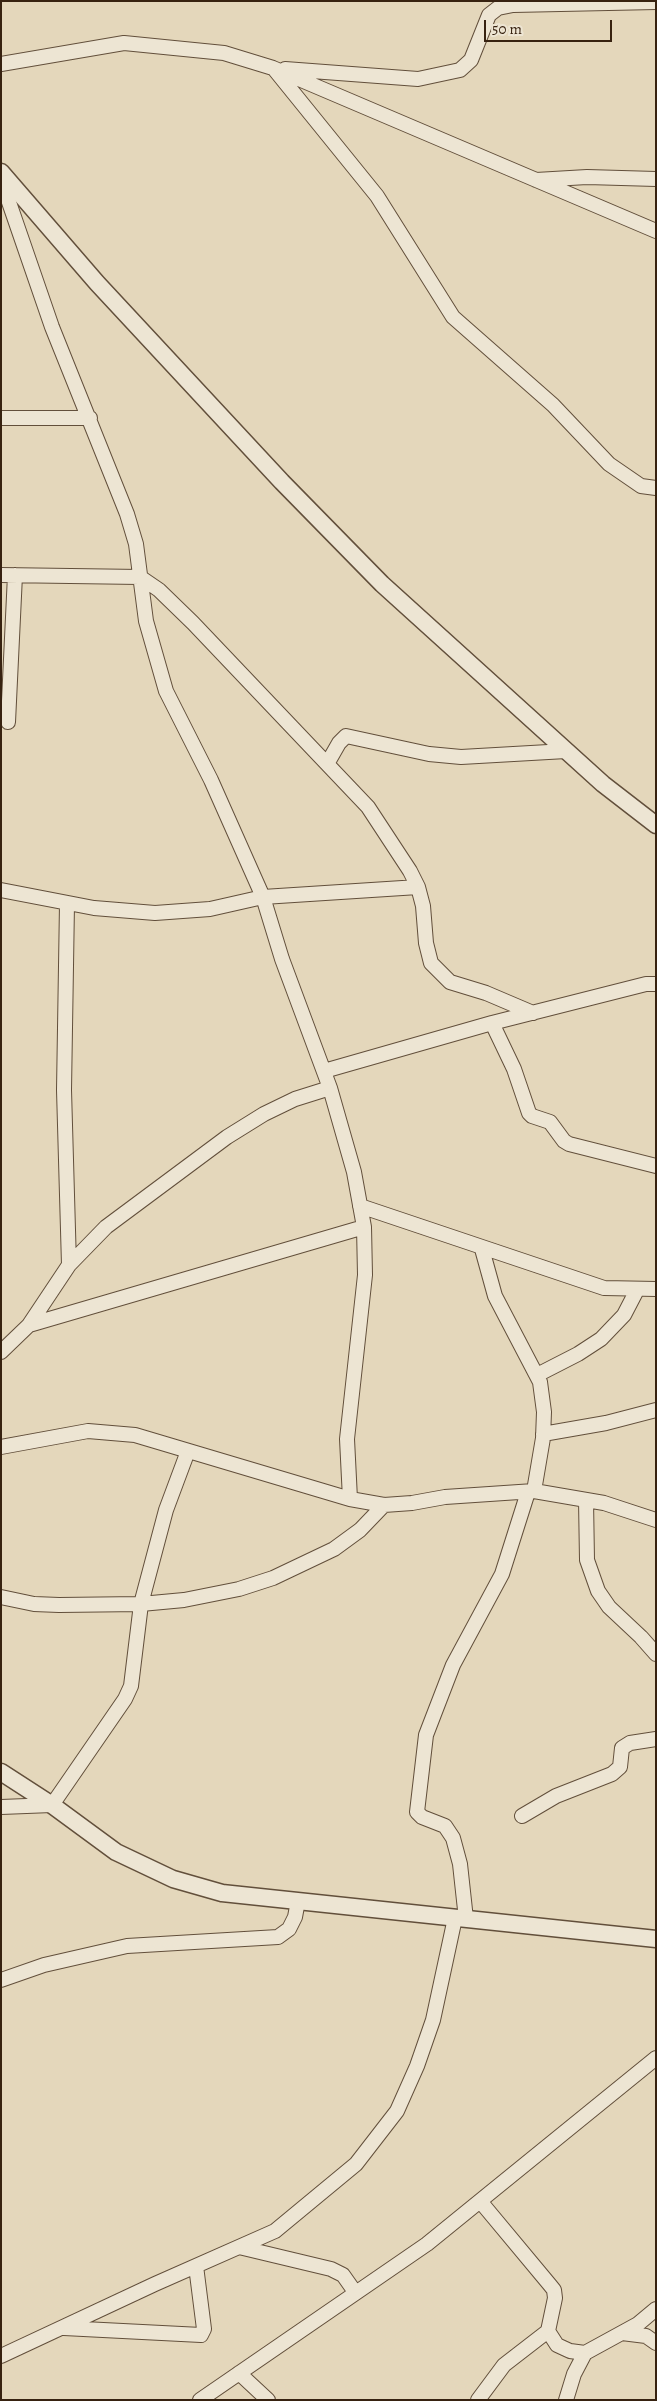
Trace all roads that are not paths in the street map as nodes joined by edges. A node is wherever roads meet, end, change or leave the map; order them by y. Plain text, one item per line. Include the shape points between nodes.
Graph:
1 (656, 2) edge
2 (1, 64) edge
3 (273, 68) junction
4 (1, 172) edge
5 (1, 179) edge
6 (656, 179) edge
7 (533, 180) junction
8 (656, 231) edge
9 (1, 418) edge
10 (90, 418) junction
11 (656, 488) edge
12 (8, 575) edge
13 (140, 577) junction
14 (8, 722) dead end
15 (566, 751) junction
16 (327, 764) junction
17 (656, 825) edge
18 (418, 887) junction
19 (1, 890) edge
20 (263, 897) junction
21 (67, 904) junction
22 (656, 984) edge
23 (533, 1013) junction
24 (492, 1024) junction
25 (324, 1071) junction
26 (330, 1088) junction
27 (656, 1166) edge
28 (360, 1206) junction
29 (364, 1227) junction
30 (482, 1249) junction
31 (69, 1265) junction
32 (656, 1289) edge
33 (637, 1290) junction
34 (29, 1325) junction
35 (1, 1352) edge
36 (537, 1375) junction
37 (656, 1410) edge
38 (543, 1434) junction
39 (1, 1447) edge
40 (188, 1451) junction
41 (531, 1492) junction
42 (350, 1500) junction
43 (586, 1500) junction
44 (384, 1505) junction
45 (654, 1517) edge
46 (1, 1597) edge
47 (141, 1604) junction
48 (656, 1654) edge
49 (656, 1739) edge
50 (1, 1772) edge
51 (52, 1805) junction
52 (1, 1807) edge
53 (522, 1816) dead end
54 (298, 1901) junction
55 (460, 1919) junction
56 (656, 1939) edge
57 (1, 1980) edge
58 (656, 2058) edge
59 (480, 2200) junction
60 (239, 2247) junction
61 (196, 2266) junction
62 (355, 2292) junction
63 (656, 2309) edge
64 (61, 2328) junction
65 (548, 2331) junction
66 (622, 2333) junction
67 (656, 2343) edge
68 (585, 2353) junction
69 (1, 2356) edge
70 (239, 2373) junction
71 (200, 2400) edge
72 (268, 2400) edge
73 (478, 2400) edge
74 (566, 2400) edge

1 - 3 street via 498,8 489,15 471,60 460,70 418,79
2 - 3 street via 124,43 224,53
3 - 7 street
3 - 11 street via 377,196 452,316 553,404 609,464 641,486
4 - 15 street via 97,283 282,482 382,584
5 - 10 street via 52,327
6 - 7 street via 587,177
7 - 8 street
9 - 10 street
10 - 13 street via 127,514 136,544
12 - 13 street
12 - 14 street
13 - 16 street via 159,590 193,623
13 - 20 street via 146,620 166,691 211,780
15 - 16 street via 462,757 429,754 346,736 338,743
15 - 17 street
16 - 18 street via 368,807
18 - 20 street
18 - 23 street via 431,963 450,982
19 - 21 street
20 - 21 street via 210,909 155,913
20 - 25 street via 282,959
21 - 31 street via 64,1090
22 - 23 street
23 - 24 street
24 - 25 street
24 - 27 street via 532,1116 550,1122 569,1144
25 - 26 street
26 - 28 street via 354,1172
26 - 31 street via 295,1099 227,1137 106,1227
28 - 29 street
28 - 30 street
29 - 34 street
29 - 42 street via 365,1274 347,1439
30 - 33 street via 604,1288
30 - 36 street via 495,1296
31 - 34 street
32 - 33 street
33 - 36 street via 624,1315 601,1339
34 - 35 street
36 - 38 street via 544,1412
37 - 38 street
38 - 41 street
39 - 40 street via 88,1431 135,1435
40 - 42 street
40 - 47 street via 166,1510
41 - 43 street
41 - 44 street via 445,1497 412,1504
41 - 55 street via 502,1574 453,1665 426,1735 417,1812 422,1818 445,1826 453,1838 460,1864
42 - 44 street
43 - 45 street
43 - 48 street via 587,1560 598,1591 608,1607
44 - 47 street via 360,1530 334,1549 273,1578 184,1600
46 - 47 street via 34,1604
47 - 51 street via 132,1686
49 - 53 street via 630,1743 622,1748 620,1767 612,1774 556,1796
50 - 51 street
51 - 52 street
51 - 54 street via 116,1852 173,1878 222,1893
54 - 55 street
54 - 57 street via 295,1917 278,1937 127,1946 53,1963
55 - 56 street
55 - 60 street via 433,2020 397,2111 356,2164 275,2231
58 - 59 street
59 - 62 street via 427,2244
59 - 65 street via 554,2290
60 - 61 street
60 - 62 street via 331,2269 343,2275
61 - 64 street
61 - 64 street via 204,2329 201,2335
62 - 70 street
63 - 66 street
64 - 69 street
65 - 68 street via 557,2345
65 - 73 street via 504,2366
66 - 67 street via 646,2336
66 - 68 street
68 - 74 street
70 - 71 street
70 - 72 street

